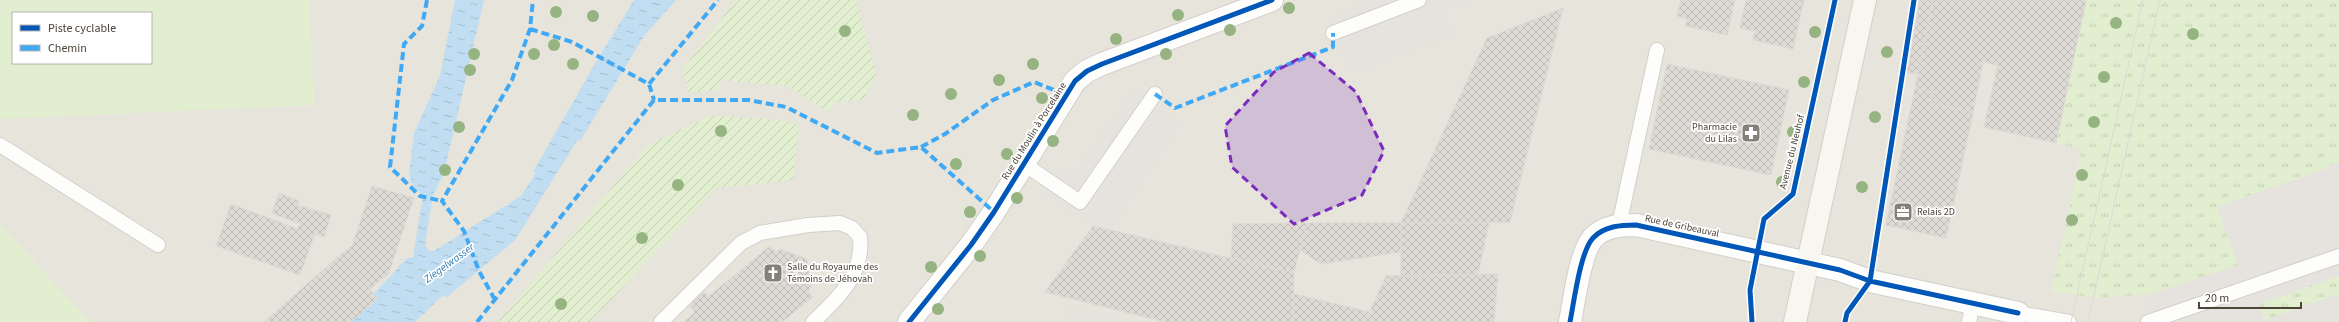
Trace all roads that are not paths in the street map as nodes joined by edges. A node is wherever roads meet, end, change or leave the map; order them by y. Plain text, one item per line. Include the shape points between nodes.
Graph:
1 (1272, 0) edge
2 (1419, 0) edge
3 (1865, 0) edge
4 (1334, 33) dead end
5 (1657, 50) dead end
6 (1156, 94) dead end
7 (0, 145) edge
8 (1024, 164) junction
9 (1619, 226) junction
10 (158, 245) dead end
11 (2339, 256) edge
12 (1809, 262) junction
13 (1971, 312) edge
14 (2017, 317) edge
15 (662, 322) edge
16 (813, 322) edge
17 (909, 322) edge
18 (1570, 322) edge
19 (1795, 322) edge
20 (2069, 322) edge
21 (2150, 322) edge

1 - 8 street, Rue du Moulin à Porcelaine via 1088,71 1075,81
2 - 4 lane
3 - 12 street
5 - 9 lane
6 - 8 lane via 1080,202
7 - 10 lane
8 - 17 street, Rue du Moulin à Porcelaine via 971,245
9 - 12 street, Rue de Gribeauval via 1636,225
9 - 18 street, Rue de Gribeauval via 1607,229 1593,238 1585,253
11 - 21 lane
12 - 13 street, Rue de Gribeauval
12 - 19 street
13 - 14 street, Rue de Gribeauval
14 - 20 lane
15 - 16 lane via 741,243 760,234 808,225 840,223 852,228 860,237 860,261 849,283

